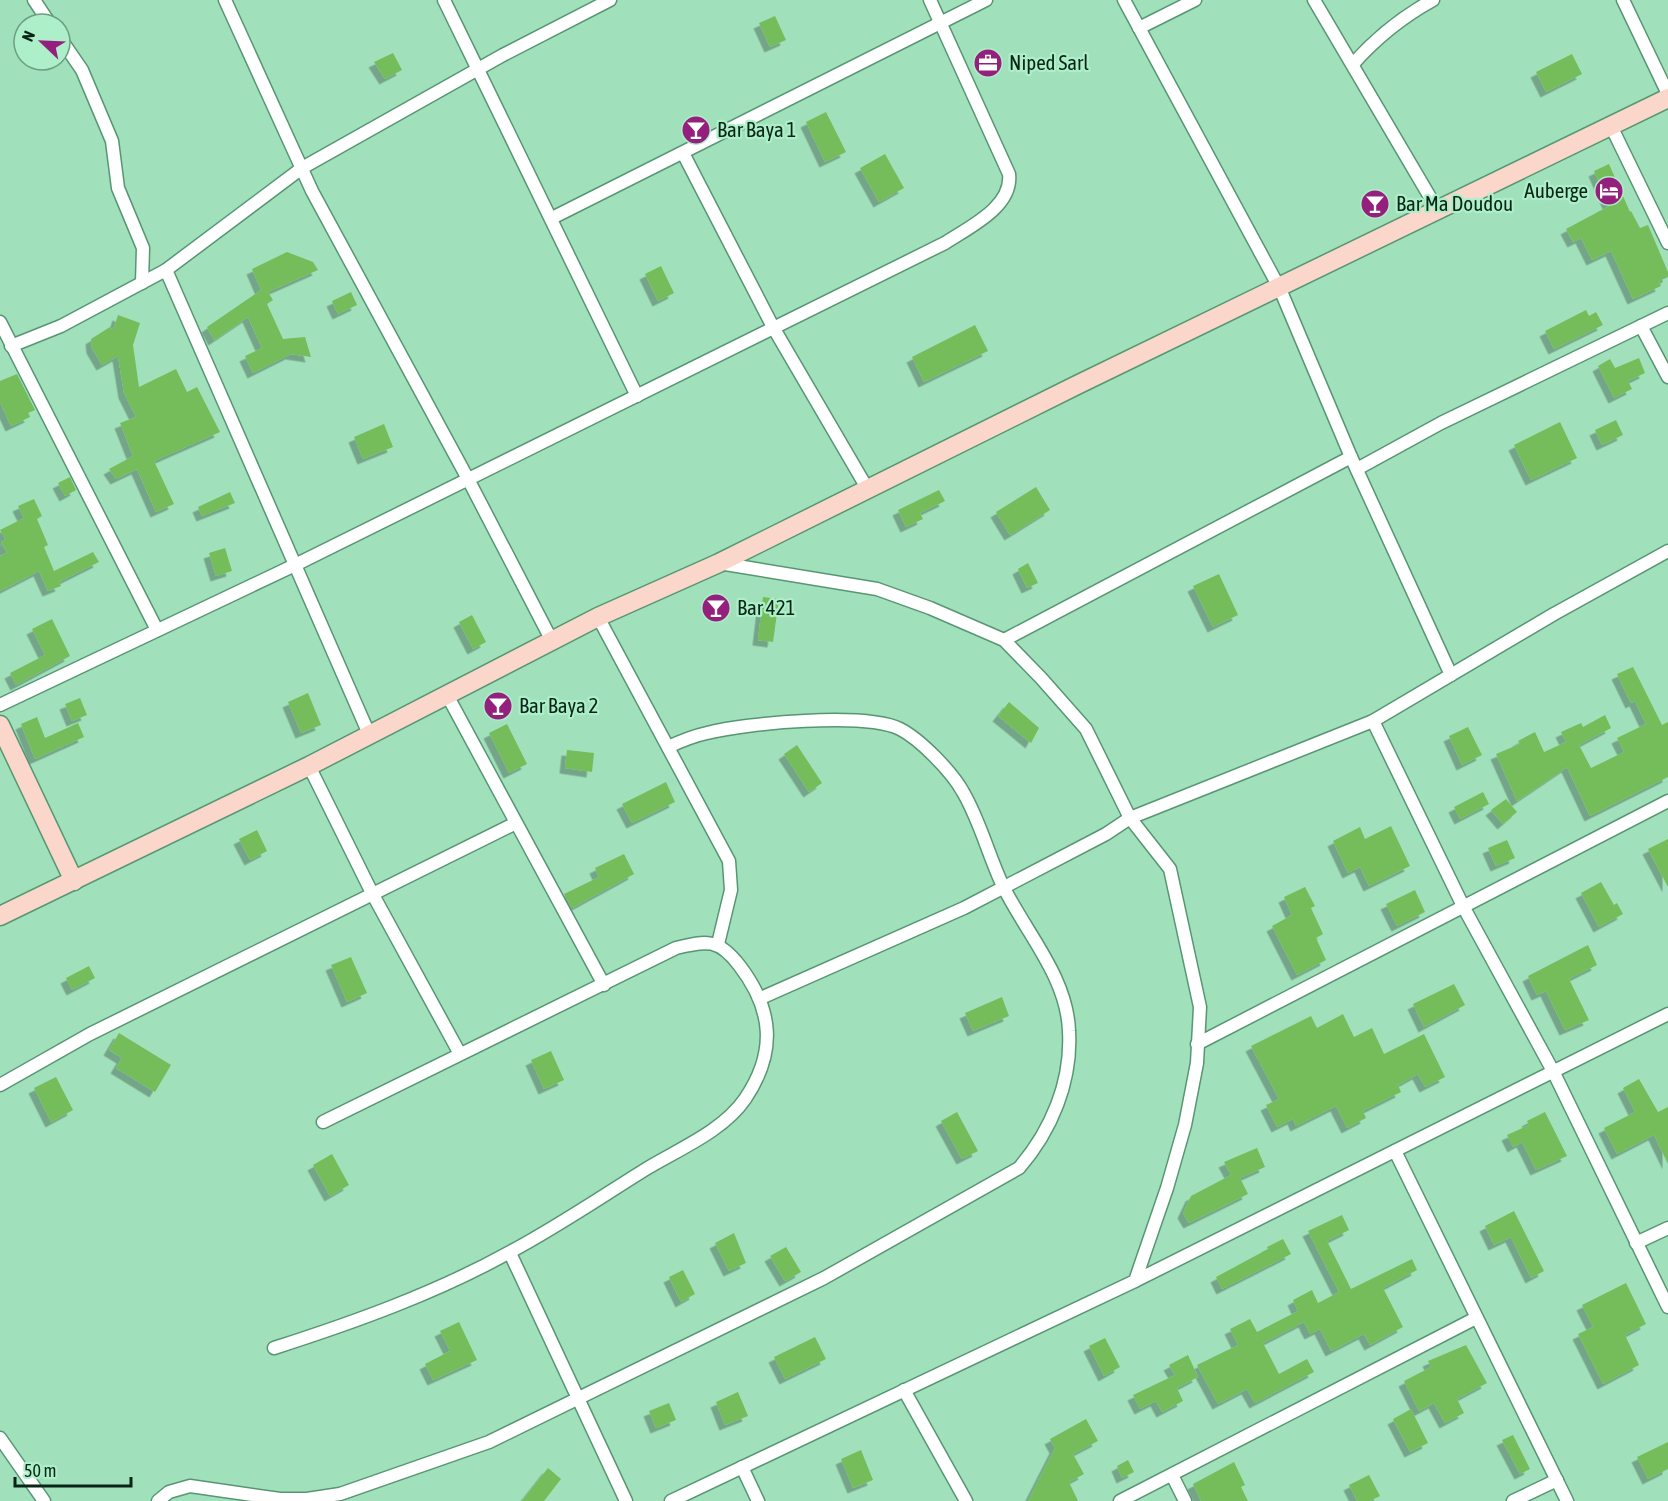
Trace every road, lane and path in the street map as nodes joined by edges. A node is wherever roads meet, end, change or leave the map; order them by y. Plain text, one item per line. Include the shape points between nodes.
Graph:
1 (444, 0) edge
2 (610, 0) edge
3 (930, 0) edge
4 (986, 0) edge
5 (1124, 0) edge
6 (1195, 0) edge
7 (1314, 0) edge
8 (1433, 0) edge
9 (1623, 0) edge
10 (227, 1) edge
11 (942, 23) junction
12 (1139, 28) junction
13 (72, 55) edge
14 (1353, 64) junction
15 (478, 69) junction
16 (1668, 94) edge
17 (1668, 98) edge
18 (1611, 126) junction
19 (683, 153) junction
20 (302, 168) junction
21 (1437, 209) junction
22 (552, 218) junction
23 (1668, 243) edge
24 (166, 270) junction
25 (142, 283) junction
26 (1280, 289) junction
27 (1668, 313) edge
28 (0, 322) edge
29 (1641, 326) junction
30 (773, 327) junction
31 (11, 346) junction
32 (1668, 377) edge
33 (637, 396) junction
34 (1351, 457) junction
35 (1357, 469) junction
36 (468, 479) junction
37 (867, 488) junction
38 (1668, 552) edge
39 (719, 563) junction
40 (295, 565) junction
41 (598, 617) junction
42 (156, 630) junction
43 (1004, 640) junction
44 (552, 641) junction
45 (1451, 675) junction
46 (446, 693) junction
47 (0, 705) edge
48 (1373, 721) junction
49 (0, 725) edge
50 (369, 734) junction
51 (668, 747) junction
52 (309, 766) junction
53 (1668, 801) edge
54 (1130, 818) junction
55 (514, 824) junction
56 (74, 881) junction
57 (1003, 886) junction
58 (372, 893) junction
59 (1464, 908) junction
60 (0, 916) edge
61 (718, 944) junction
62 (604, 985) junction
63 (761, 998) junction
64 (1668, 1014) edge
65 (1197, 1044) junction
66 (460, 1054) junction
67 (1553, 1071) junction
68 (0, 1085) edge
69 (323, 1122) dead end
70 (1395, 1151) junction
71 (1668, 1228) edge
72 (1636, 1243) junction
73 (510, 1252) junction
74 (1135, 1281) junction
75 (1668, 1307) edge
76 (1476, 1318) junction
77 (274, 1348) dead end
78 (904, 1390) junction
79 (577, 1398) junction
80 (0, 1438) edge
81 (742, 1467) junction
82 (1172, 1475) junction
83 (1557, 1480) junction
84 (256, 1498) edge
85 (44, 1501) edge
86 (158, 1501) edge
87 (626, 1501) edge
88 (671, 1501) edge
89 (758, 1501) edge
90 (966, 1501) edge
91 (1120, 1501) edge
92 (1185, 1501) edge
93 (1513, 1501) edge
94 (1567, 1501) edge

1 - 15 street
2 - 15 street
3 - 11 street
4 - 11 street
5 - 12 street
6 - 12 street
7 - 14 street
8 - 14 street via 1384,32
9 - 16 street
10 - 20 street
11 - 19 street
11 - 30 street via 1009,174 1009,189 995,207 945,243
12 - 26 street
13 - 25 street via 112,141 118,188 143,248
14 - 21 street
15 - 20 street
15 - 22 street
17 - 18 street
18 - 21 street
18 - 23 street
19 - 22 street
19 - 30 street
20 - 24 street
20 - 36 street
21 - 26 street
22 - 33 street
24 - 25 street
24 - 40 street
25 - 31 street via 61,326
26 - 34 street
26 - 37 street
27 - 29 street
28 - 31 street
29 - 32 street
29 - 35 street via 1433,427
30 - 33 street
30 - 37 street
31 - 42 street
33 - 36 street
34 - 35 street
34 - 43 street
35 - 45 street
36 - 40 street
36 - 44 street
37 - 39 street
38 - 45 street
39 - 41 street
39 - 43 street via 877,589
40 - 42 street
40 - 50 street
41 - 44 street
41 - 51 street
42 - 47 street
43 - 54 street via 1086,729
44 - 46 street
45 - 48 street
46 - 50 street
46 - 55 street
48 - 54 street
48 - 59 street
49 - 56 street
50 - 52 street
51 - 57 street via 708,732 798,723 862,719 900,729 933,756 963,792
51 - 61 street via 729,861 730,890
52 - 56 street
52 - 58 street
53 - 59 street
54 - 57 street
54 - 65 street via 1170,869 1200,1007
55 - 58 street
55 - 62 street
56 - 60 street
57 - 63 street via 964,908
57 - 79 street via 1042,950 1064,1000 1069,1031 1064,1082 1051,1122 1035,1150 1019,1168 915,1229 824,1278
58 - 66 street
58 - 68 street via 90,1034
59 - 65 street
59 - 67 street
61 - 62 street via 697,942 676,948
61 - 63 street via 731,955
62 - 66 street
63 - 73 street via 768,1029 765,1054 757,1079 732,1116
64 - 67 street
65 - 74 street via 1185,1125
66 - 69 street
67 - 70 street
67 - 72 street
70 - 74 street
70 - 76 street
71 - 72 street
72 - 75 street
73 - 77 street via 405,1301
73 - 79 street
74 - 78 street
76 - 82 street
76 - 83 street
78 - 81 street
78 - 90 street
79 - 84 street via 489,1442 339,1494 307,1499
79 - 87 street
80 - 85 street
81 - 88 street
81 - 89 street
82 - 91 street
82 - 92 street
83 - 93 street
83 - 94 street
84 - 86 street via 190,1486 169,1492

